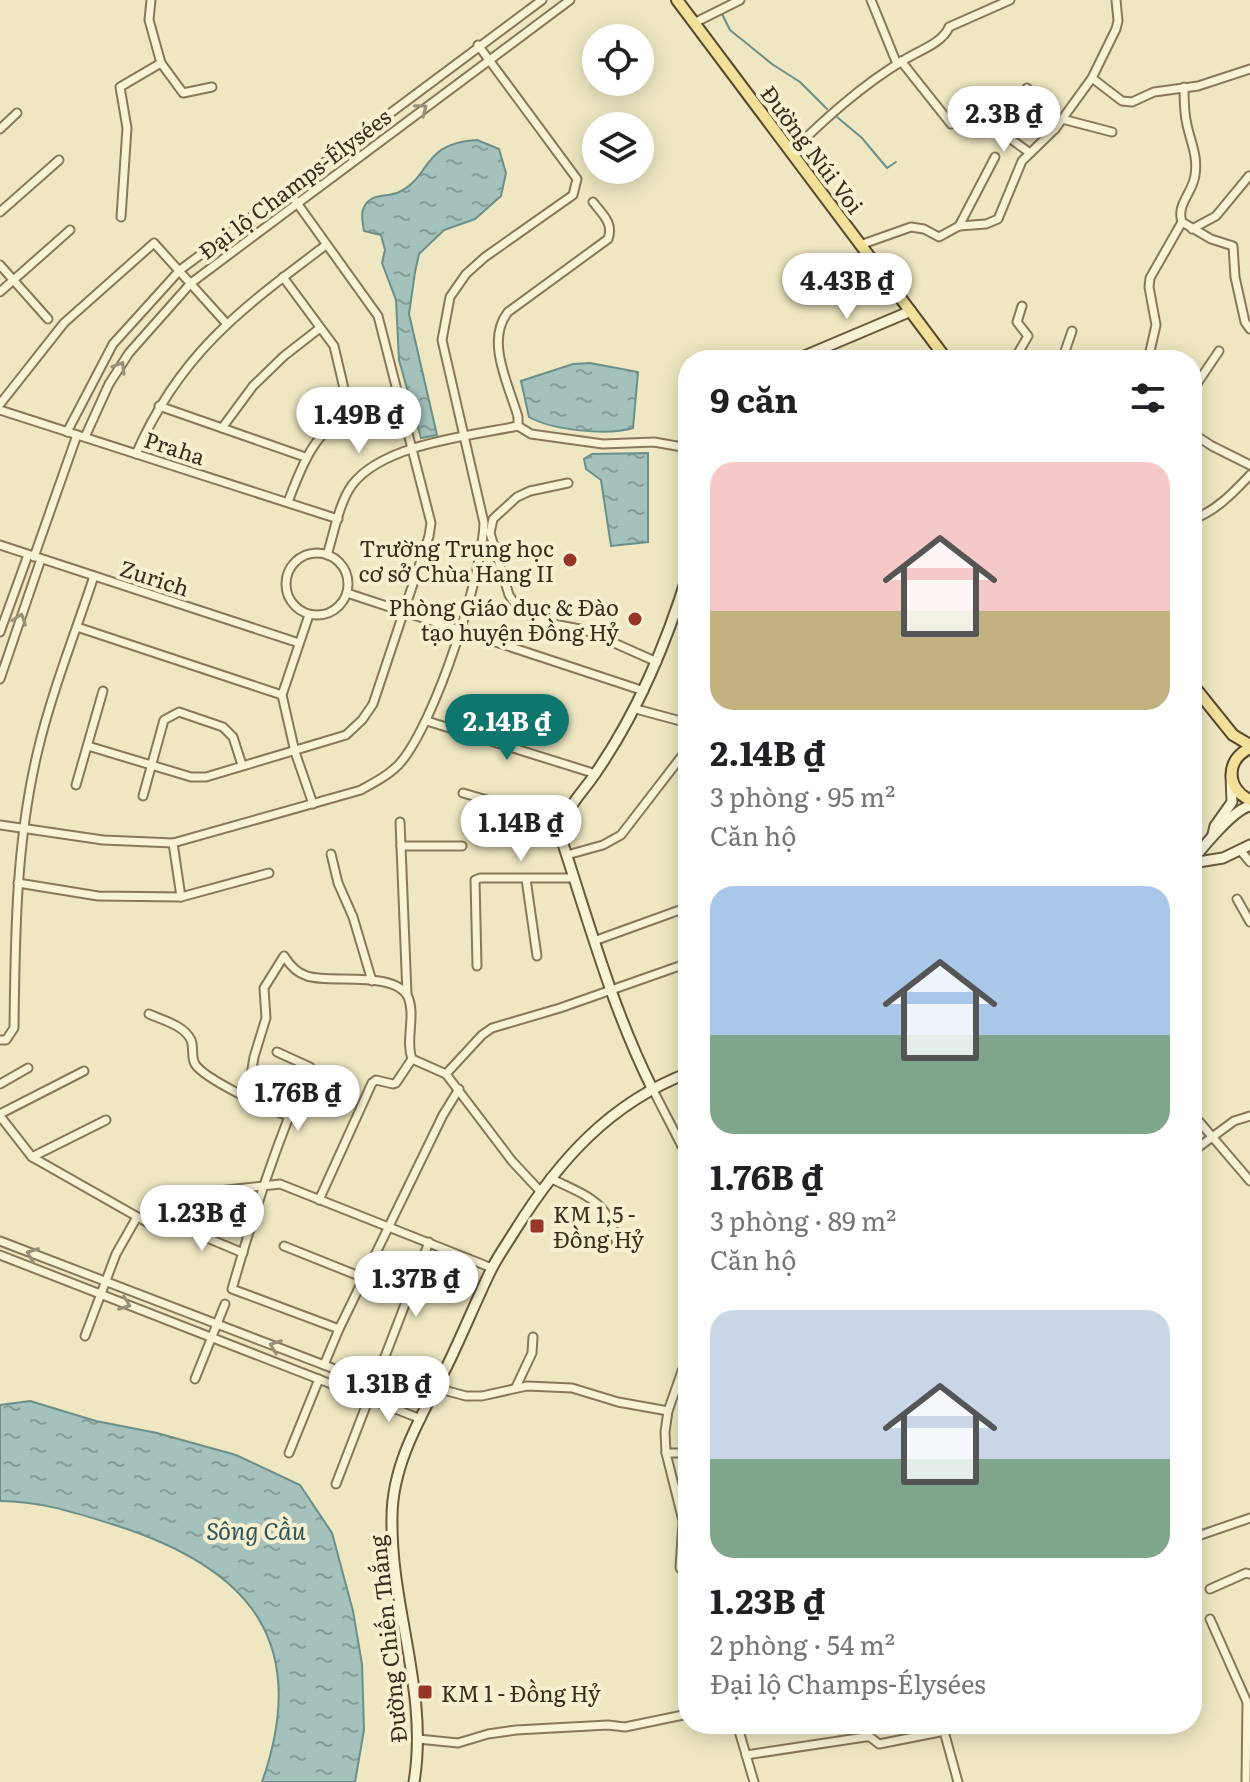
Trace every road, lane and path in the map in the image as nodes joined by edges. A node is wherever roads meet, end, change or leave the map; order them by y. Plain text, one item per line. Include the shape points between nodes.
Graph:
1 (151, 0) edge
2 (542, 0) edge
3 (570, 0) edge
4 (677, 0) edge
5 (740, 0) edge
6 (871, 0) edge
7 (1010, 0) edge
8 (1116, 0) edge
9 (694, 23) junction
10 (478, 45) junction
11 (488, 59) junction
12 (161, 63) junction
13 (899, 63) junction
14 (1250, 69) edge
15 (1092, 78) junction
16 (212, 87) dead end
17 (1184, 87) junction
18 (1027, 88) dead end
19 (17, 113) dead end
20 (1062, 119) junction
21 (951, 124) dead end
22 (0, 129) edge
23 (997, 129) dead end
24 (1055, 129) junction
25 (1112, 132) dead end
26 (791, 152) junction
27 (1030, 153) junction
28 (995, 157) dead end
29 (59, 160) dead end
30 (1249, 176) edge
31 (287, 189) junction
32 (593, 202) dead end
33 (297, 203) junction
34 (0, 212) edge
35 (121, 217) dead end
36 (1182, 222) junction
37 (959, 226) junction
38 (1192, 229) junction
39 (70, 230) dead end
40 (326, 245) junction
41 (860, 245) junction
42 (0, 265) edge
43 (180, 270) junction
44 (283, 277) junction
45 (13, 280) junction
46 (191, 283) junction
47 (0, 292) edge
48 (1246, 296) edge
49 (1022, 306) dead end
50 (911, 311) junction
51 (48, 319) dead end
52 (226, 323) junction
53 (320, 328) junction
54 (1250, 329) edge
55 (1072, 331) dead end
56 (826, 350) edge
57 (940, 350) edge
58 (1020, 350) edge
59 (1065, 350) edge
60 (1150, 350) edge
61 (1219, 351) dead end
62 (1202, 376) edge
63 (399, 400) junction
64 (0, 404) edge
65 (159, 406) junction
66 (0, 410) edge
67 (350, 414) junction
68 (518, 426) junction
69 (222, 428) junction
70 (67, 432) junction
71 (81, 436) junction
72 (465, 437) junction
73 (1202, 440) edge
74 (678, 446) edge
75 (411, 449) junction
76 (136, 454) junction
77 (305, 457) junction
78 (1250, 465) edge
79 (1250, 475) edge
80 (568, 483) dead end
81 (288, 502) junction
82 (1202, 515) edge
83 (338, 519) junction
84 (0, 545) edge
85 (327, 555) junction
86 (34, 557) junction
87 (94, 576) junction
88 (347, 593) junction
89 (678, 602) edge
90 (403, 612) junction
91 (309, 615) junction
92 (77, 627) junction
93 (459, 630) junction
94 (0, 632) edge
95 (299, 643) junction
96 (657, 662) junction
97 (0, 679) edge
98 (103, 691) dead end
99 (644, 691) junction
100 (282, 695) junction
101 (1202, 696) edge
102 (636, 709) junction
103 (678, 720) edge
104 (427, 721) junction
105 (1233, 735) junction
106 (88, 746) junction
107 (1250, 747) edge
108 (295, 752) junction
109 (678, 761) edge
110 (151, 764) junction
111 (242, 765) junction
112 (1232, 770) junction
113 (596, 774) junction
114 (76, 785) dead end
115 (463, 793) dead end
116 (143, 796) dead end
117 (1250, 803) edge
118 (313, 804) junction
119 (400, 822) dead end
120 (562, 822) junction
121 (0, 825) edge
122 (24, 828) junction
123 (1213, 834) junction
124 (173, 843) junction
125 (1250, 845) edge
126 (401, 846) junction
127 (462, 846) dead end
128 (1202, 849) edge
129 (1240, 850) junction
130 (331, 854) dead end
131 (567, 855) junction
132 (1202, 861) edge
133 (1250, 862) edge
134 (269, 873) dead end
135 (573, 878) junction
136 (526, 879) junction
137 (18, 883) junction
138 (181, 897) junction
139 (1237, 899) dead end
140 (678, 911) edge
141 (1250, 922) edge
142 (594, 941) junction
143 (537, 956) dead end
144 (477, 966) dead end
145 (678, 967) edge
146 (372, 981) junction
147 (611, 991) junction
148 (407, 994) junction
149 (149, 1014) dead end
150 (0, 1040) edge
151 (277, 1052) dead end
152 (412, 1059) junction
153 (28, 1068) dead end
154 (84, 1071) dead end
155 (446, 1074) junction
156 (678, 1077) edge
157 (0, 1084) edge
158 (652, 1088) junction
159 (459, 1089) junction
160 (247, 1099) junction
161 (0, 1115) edge
162 (288, 1116) junction
163 (1250, 1116) edge
164 (106, 1120) dead end
165 (1202, 1124) edge
166 (1214, 1137) junction
167 (678, 1139) edge
168 (1202, 1145) edge
169 (32, 1157) junction
170 (550, 1178) junction
171 (1250, 1181) edge
172 (262, 1188) junction
173 (540, 1191) junction
174 (319, 1200) junction
175 (137, 1217) junction
176 (174, 1224) junction
177 (389, 1227) junction
178 (0, 1241) edge
179 (429, 1242) junction
180 (284, 1246) dead end
181 (617, 1246) dead end
182 (243, 1253) junction
183 (0, 1255) edge
184 (492, 1268) junction
185 (364, 1278) junction
186 (105, 1282) junction
187 (100, 1294) junction
188 (225, 1304) dead end
189 (216, 1324) junction
190 (339, 1329) junction
191 (85, 1336) dead end
192 (211, 1337) junction
193 (533, 1337) dead end
194 (324, 1365) junction
195 (195, 1379) dead end
196 (319, 1379) junction
197 (678, 1382) edge
198 (374, 1384) junction
199 (516, 1387) junction
200 (436, 1388) junction
201 (369, 1399) junction
202 (426, 1404) junction
203 (668, 1411) junction
204 (421, 1419) junction
205 (289, 1453) dead end
206 (666, 1453) junction
207 (678, 1453) edge
208 (336, 1484) dead end
209 (678, 1501) edge
210 (1250, 1518) edge
211 (1202, 1535) edge
212 (1250, 1574) edge
213 (1210, 1589) dead end
214 (1210, 1619) dead end
215 (1249, 1702) edge
216 (678, 1716) edge
217 (740, 1734) edge
218 (917, 1734) edge
219 (946, 1734) edge
220 (418, 1739) junction
221 (746, 1755) junction
222 (414, 1782) edge
223 (754, 1782) edge
224 (958, 1782) edge
225 (1246, 1782) edge

1 - 12 street via 149,20
2 - 10 street, Đại lộ Champs-Élysées
3 - 11 street, Đại lộ Champs-Élysées
4 - 9 main road, Đường Núi Voi
5 - 9 street
6 - 13 street
7 - 13 street via 949,27 946,35
8 - 15 street via 1116,29
9 - 26 main road, Đường Núi Voi
10 - 11 street
10 - 31 street, Đại lộ Champs-Élysées
33 -> 11 street, Đại lộ Champs-Élysées
11 - 72 street via 577,179 573,195 485,257 450,297 442,340
12 - 16 street via 183,93
12 - 35 street via 120,87 127,128
13 - 21 street
13 - 26 street via 841,105
14 - 17 street
15 - 17 street via 1127,102
15 - 20 street
17 - 36 street via 1196,164 1180,212
18 - 24 street via 1022,103
19 - 22 street
20 - 24 street
20 - 25 street
23 - 27 street
24 - 27 street
26 - 41 main road, Đường Núi Voi
27 - 37 street via 998,219
28 - 37 street
29 - 34 street
30 - 38 street via 1212,220
31 - 33 street
31 - 43 street, Đại lộ Champs-Élysées
32 - 68 street via 609,223 608,239 500,322 497,341
33 - 40 street
33 - 46 street, Đại lộ Champs-Élysées
36 - 38 street
36 - 60 street via 1150,278 1156,325
37 - 41 street via 939,237 911,227
38 - 48 street via 1233,246 1235,277
39 - 45 street
40 - 44 street
40 - 63 street via 378,316
41 - 50 main road, Đường Núi Voi
42 - 45 street
43 - 46 street
43 - 64 street via 154,243 64,323
43 - 70 street, Đại lộ Champs-Élysées via 113,344
44 - 52 street
44 - 53 street
45 - 47 street
45 - 51 street
46 - 52 street
71 -> 46 street, Đại lộ Champs-Élysées via 129,353
48 - 54 street via 1245,322
49 - 58 street via 1017,322 1028,336
50 - 56 main road
50 - 57 main road, Đường Núi Voi
52 - 65 street
53 - 67 street via 334,346
53 - 69 street via 253,386
55 - 59 street
61 - 62 street
63 - 67 street
63 - 75 street
65 - 69 street
65 - 76 street
66 - 70 street, Praha
67 - 77 street
68 - 72 street
68 - 74 street via 531,434 603,444
69 - 77 street
70 - 71 street, Praha
71 - 76 street, Praha
71 - 86 street, Đại lộ Champs-Élysées
72 - 75 street
72 - 93 street via 484,523
73 - 78 street
75 - 83 street via 367,468 350,488
75 - 90 street via 431,523
76 - 81 street, Praha
77 - 81 street
79 - 82 street via 1223,503
80 - 96 street via 517,497 493,519 490,533 509,595 538,621 585,630
81 - 83 street, Praha
83 - 85 street
84 - 86 street, Zurich
85 - 88 street via 347,575
85 - 91 street via 308,554 287,572 286,594
86 - 87 street, Zurich
86 - 94 street, Đại lộ Champs-Élysées
97 -> 86 street, Đại lộ Champs-Élysées
87 - 92 street
87 - 95 street, Zurich
88 - 90 street
88 - 91 street via 337,609
89 - 96 main road
90 - 93 street
90 - 108 street via 373,704 362,720 346,735
91 - 95 street
92 - 100 street
92 - 122 street via 38,751
93 - 99 street
93 - 104 street
95 - 100 street
96 - 99 main road
98 - 106 street
99 - 102 main road
100 - 108 street
101 - 105 main road
102 - 103 street
102 - 113 main road
104 - 113 street
104 - 118 street via 401,762 386,775 361,790
105 - 107 main road
105 - 112 main road
106 - 110 street
106 - 114 street
107 - 112 main road via 1240,753
108 - 111 street
108 - 118 street
109 - 131 street via 621,835
110 - 111 street via 191,777
110 - 111 street via 164,720 179,712 223,727 233,737
110 - 116 street
112 - 117 main road via 1235,789
112 - 123 main road via 1232,802
113 - 120 main road
115 - 120 street
117 - 123 main road
118 - 124 street
119 - 126 street
120 - 131 main road
121 - 122 street
122 - 124 street via 103,840
122 - 137 street
123 - 128 main road
124 - 138 street
125 - 129 main road
126 - 127 street
126 - 148 street
129 - 132 main road
129 - 133 street
130 - 146 street
131 - 135 main road
134 - 138 street
135 - 136 street
135 - 142 main road
136 - 143 street
136 - 144 street via 475,880
137 - 138 street via 98,896
137 - 150 street via 14,1028
139 - 141 street
140 - 142 street
142 - 147 main road
145 - 147 street
146 - 148 street
146 - 160 street via 308,977 284,956 264,988 266,1018
147 - 155 street via 492,1028
147 - 158 main road
148 - 152 street
149 - 160 street via 186,1033 196,1065
151 - 162 street via 310,1067
152 - 155 street
152 - 174 street via 396,1083 372,1083
153 - 157 street
154 - 161 street
155 - 159 street
156 - 158 main road, Đường Chiến Thắng
158 - 167 street
158 - 170 main road, Đường Chiến Thắng via 590,1135
159 - 173 street
159 - 177 street
160 - 162 street
161 - 169 street
162 - 172 street
163 - 166 street
164 - 169 street
165 - 166 street
166 - 168 street
166 - 171 street
169 - 175 street
170 - 173 main road, Đường Chiến Thắng
170 - 181 street via 602,1207 614,1227
172 - 174 street via 280,1184
172 - 176 street via 209,1192
172 - 182 street
173 - 184 main road, Đường Chiến Thắng
174 - 177 street
175 - 176 street via 169,1229
175 - 186 street
176 - 182 street
177 - 179 street
177 - 185 street
186 -> 178 street
179 - 184 street
179 - 198 street
180 - 185 street
182 - 190 street via 232,1289
183 - 187 street
184 - 200 main road, Đường Chiến Thắng
185 - 190 street
186 - 187 street
186 - 189 street
187 - 191 street
187 -> 192 street
188 - 189 street
189 - 192 street
194 -> 189 street
190 - 194 street
192 - 195 street
192 - 196 street
193 - 199 street via 532,1353
194 - 198 street
196 - 201 street
196 - 205 street
197 - 203 street
198 - 201 street
198 - 202 street
199 - 200 street via 482,1396
199 - 203 street via 572,1388
200 - 202 main road, Đường Chiến Thắng
201 - 204 street
201 - 208 street
202 - 204 main road, Đường Chiến Thắng
203 - 206 street
204 - 220 main road, Đường Chiến Thắng via 398,1470 392,1517
206 - 207 street
206 - 209 street
210 - 211 street
212 - 213 street
214 - 215 street
215 - 225 street
216 - 220 street via 625,1727 516,1730 458,1743
217 - 221 street
218 - 221 street via 879,1744 865,1737
219 - 224 street
220 - 222 main road, Đường Chiến Thắng
221 - 223 street

